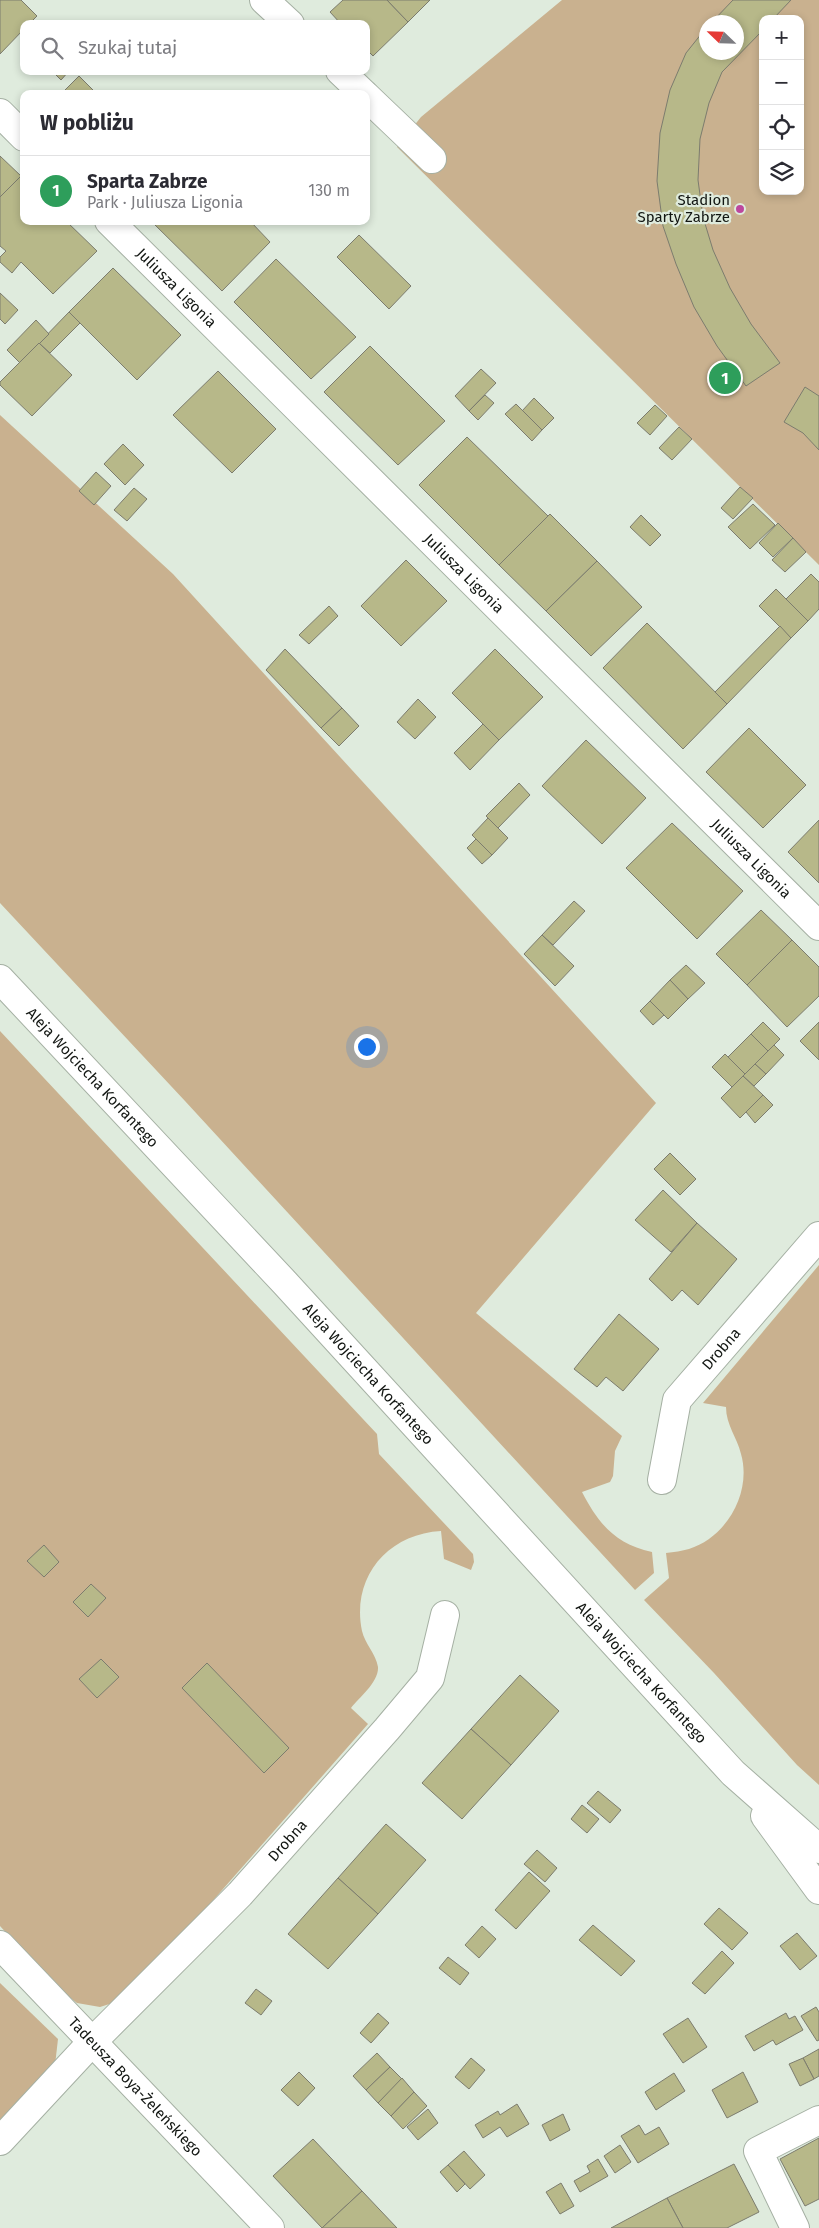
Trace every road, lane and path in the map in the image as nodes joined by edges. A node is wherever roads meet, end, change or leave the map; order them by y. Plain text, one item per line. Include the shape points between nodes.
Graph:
1 (264, 0) edge
2 (286, 20) edge
3 (344, 75) edge
4 (360, 90) edge
5 (370, 100) edge
6 (0, 113) edge
7 (20, 133) edge
8 (432, 159) dead end
9 (113, 225) edge
10 (819, 926) edge
11 (0, 979) edge
12 (819, 1236) edge
13 (662, 1480) dead end
14 (445, 1614) dead end
15 (733, 1773) junction
16 (819, 1849) edge
17 (819, 1890) edge
18 (0, 1945) edge
19 (92, 2042) junction
20 (819, 2120) edge
21 (0, 2141) edge
22 (270, 2228) edge
23 (795, 2228) edge

1 - 2 street
3 - 4 street
5 - 8 street
6 - 7 street
9 - 10 street, Juliusza Ligonia
11 - 15 street, Aleja Wojciecha Korfantego via 292,1291
12 - 13 street, Drobna via 677,1400
14 - 19 street, Drobna via 430,1678 240,1894
15 - 16 street, Aleja Wojciecha Korfantego
15 - 17 street, Aleja Wojciecha Korfantego
18 - 19 street, Tadeusza Boya-Żeleńskiego
19 - 21 street, Drobna
19 - 22 street, Tadeusza Boya-Żeleńskiego
20 - 23 street via 758,2152

